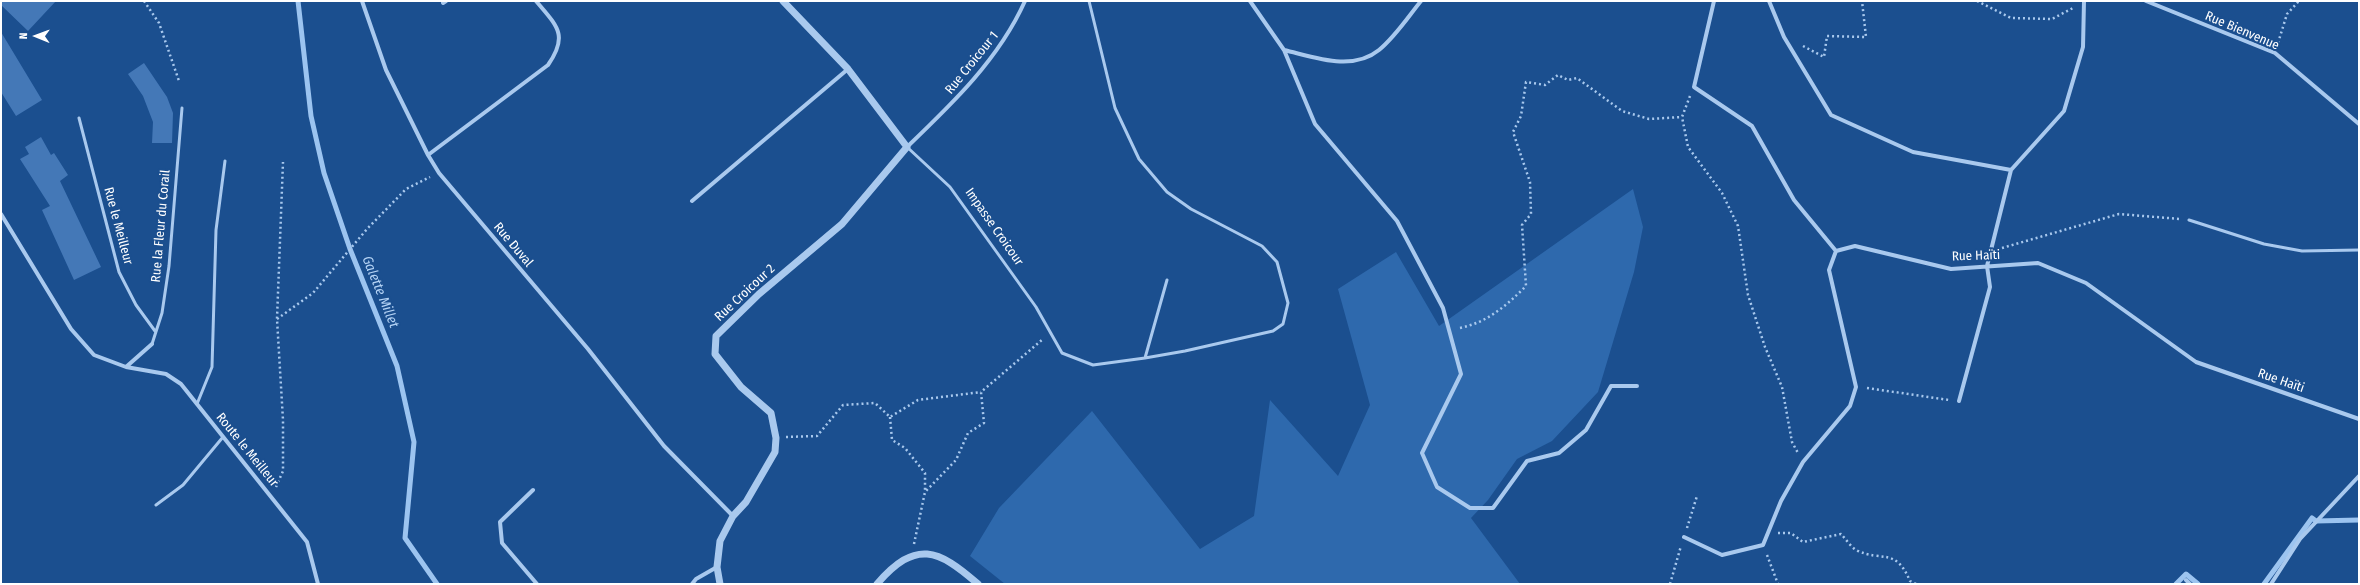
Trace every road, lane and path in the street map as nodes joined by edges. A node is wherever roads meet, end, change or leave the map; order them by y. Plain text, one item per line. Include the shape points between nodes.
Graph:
1 (144, 1) edge
2 (362, 1) edge
3 (536, 1) edge
4 (783, 1) edge
5 (1025, 1) edge
6 (1089, 1) edge
7 (1250, 1) edge
8 (1421, 1) edge
9 (1714, 1) edge
10 (1769, 1) edge
11 (1862, 1) edge
12 (1977, 1) edge
13 (2146, 1) edge
14 (2299, 1) edge
15 (2084, 2) edge
16 (1784, 37) junction
17 (1284, 50) junction
18 (2275, 54) junction
19 (848, 69) junction
20 (179, 81) dead end
21 (1694, 87) junction
22 (182, 108) dead end
23 (1682, 117) junction
24 (79, 118) dead end
25 (2359, 124) edge
26 (908, 147) junction
27 (428, 155) junction
28 (225, 161) dead end
29 (283, 162) dead end
30 (2011, 170) junction
31 (439, 173) junction
32 (692, 201) dead end
33 (1, 214) edge
34 (2189, 220) joint
35 (2359, 250) edge
36 (1836, 251) junction
37 (1991, 251) junction
38 (1987, 266) junction
39 (1167, 280) dead end
40 (276, 319) junction
41 (1449, 330) junction
42 (156, 331) junction
43 (1051, 333) junction
44 (152, 344) joint
45 (1145, 358) junction
46 (126, 367) junction
47 (1637, 386) dead end
48 (1856, 387) junction
49 (981, 392) junction
50 (1959, 401) joint
51 (196, 404) junction
52 (890, 417) junction
53 (2359, 418) edge
54 (223, 437) junction
55 (776, 438) junction
56 (1803, 462) junction
57 (2359, 476) edge
58 (533, 490) dead end
59 (925, 492) junction
60 (271, 496) junction
61 (1697, 496) dead end
62 (156, 505) dead end
63 (733, 516) junction
64 (1768, 533) junction
65 (1684, 537) junction
66 (1763, 544) junction
67 (912, 554) junction
68 (717, 567) junction
69 (2186, 580) dead end
70 (318, 584) edge
71 (537, 584) edge
72 (692, 584) edge
73 (720, 584) edge
74 (877, 584) edge
75 (978, 584) edge
76 (1670, 584) edge
77 (1778, 584) edge
78 (1916, 584) edge
79 (2190, 584) edge
80 (2271, 584) edge

1 - 20 path via 159,23
2 - 27 street, Rue Duval via 386,70
3 - 27 street via 554,23 560,38 558,51 548,65
4 - 19 street, Impasse Croicour
5 - 26 street, Rue Croicour 1 via 1013,27 965,91
6 - 45 lane, Impasse Croicour via 1115,108 1139,159 1173,196 1262,246 1277,262 1288,303 1283,324 1273,331
7 - 17 street
8 - 17 street via 1379,50 1357,61 1331,61
9 - 21 street
10 - 16 street
11 - 16 path via 1866,37 1827,36 1824,57
12 - 15 path via 2011,18 2052,19
13 - 18 street, Rue Bienvenue
14 - 18 path via 2287,14
15 - 30 street via 2083,47 2064,111
16 - 30 street via 1831,115 1913,152
17 - 41 street via 1315,124 1397,221 1442,308
18 - 25 street, Rue Bienvenue
19 - 26 street, Impasse Croicour
19 - 32 street
21 - 23 path
21 - 36 street via 1752,126 1794,200
22 - 42 lane, Rue la Fleur du Corail via 169,266 162,313
23 - 41 path via 1650,119 1622,111 1577,78 1568,80 1558,75 1544,86 1526,82 1521,116 1513,132 1530,182 1531,214 1522,225 1526,286 1504,308 1477,324
23 - 56 path via 1688,147 1722,193 1738,226 1748,294 1765,347 1782,387 1792,442
24 - 42 lane, Rue le Meilleur via 119,272 136,305
26 - 43 lane, Impasse Croicour via 950,187 1036,307
26 - 55 street, Rue Croicour 2 via 842,224 759,294 716,336 715,354 741,387 771,413
27 - 31 street, Rue Duval
28 - 51 lane via 216,230 212,366
29 - 40 path
30 - 37 street
31 - 40 path via 406,189 367,229 313,293
31 - 63 street, Rue Duval via 588,349 664,446
33 - 46 street via 71,329 94,355
34 - 35 lane via 2264,244 2302,251
34 - 37 path via 2119,214
36 - 38 street, Rue Haïti via 1855,246 1952,269
36 - 48 street via 1829,270
37 - 38 street
38 - 50 street via 1990,287
38 - 53 street, Rue Haïti via 2038,263 2086,283 2196,362
39 - 45 lane
40 - 60 path via 283,420 283,471
41 - 47 street via 1461,374 1422,453 1437,487 1470,508 1493,508 1527,461 1559,453 1586,430 1611,386
42 - 44 lane, Rue la Fleur du Corail
43 - 45 lane, Impasse Croicour via 1062,353 1094,365
43 - 49 path
44 - 46 street
46 - 51 street, Route le Meilleur via 166,374 181,384
48 - 50 path
48 - 56 street via 1850,406
49 - 52 path via 918,400
49 - 59 path via 984,423 968,433 956,460
51 - 54 street, Route le Meilleur
52 - 55 path via 875,403 843,405 817,436
52 - 59 path via 892,440 905,448 925,472
54 - 60 street, Route le Meilleur
54 - 62 lane via 183,485
55 - 63 street, Rue Croicour 2 via 775,452 746,502
56 - 64 street via 1781,501
57 - 80 street via 2300,539
58 - 71 street via 500,522 502,543
59 - 67 path
60 - 70 street, Route le Meilleur via 307,542
61 - 65 path
63 - 68 street, Rue Croicour 2 via 720,541
64 - 66 street
64 - 78 path via 1791,533 1803,542 1841,534 1855,550 1897,560 1910,581
65 - 66 street via 1722,555
65 - 76 path
66 - 77 path
67 - 74 street via 887,572
67 - 75 street via 930,554 954,563
68 - 72 street
68 - 73 street, Rue Croicour 2
69 - 79 street

